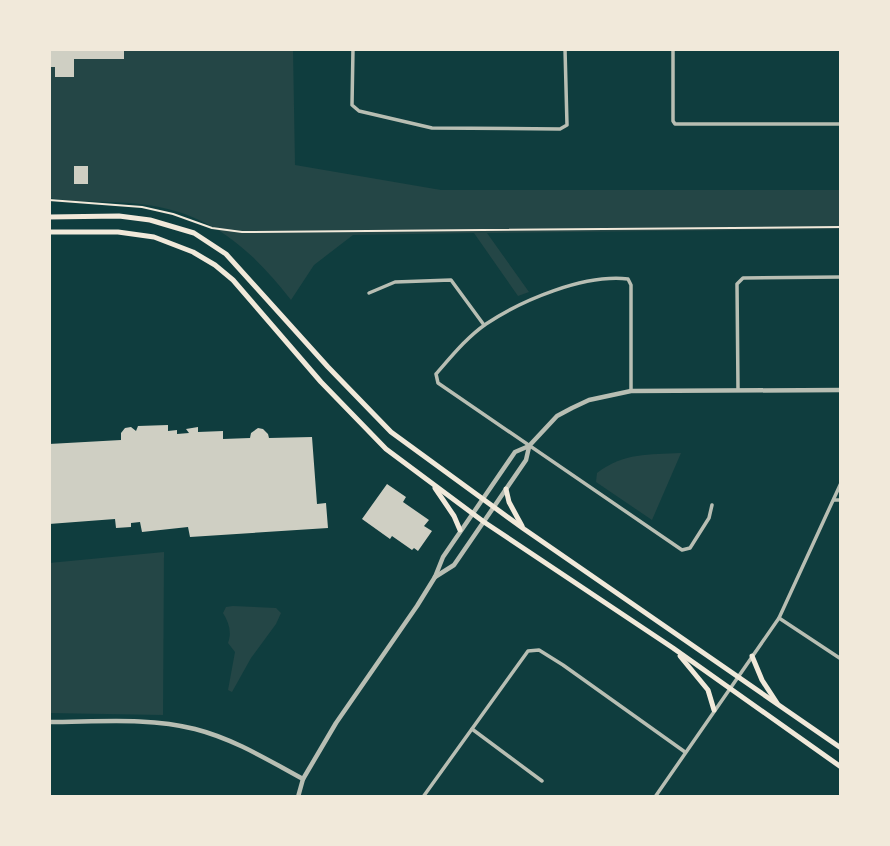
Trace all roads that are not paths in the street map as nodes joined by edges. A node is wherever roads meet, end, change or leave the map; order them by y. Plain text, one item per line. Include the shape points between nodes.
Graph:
1 (353, 49) edge
2 (565, 49) edge
3 (673, 49) edge
4 (841, 124) edge
5 (51, 216) edge
6 (49, 232) edge
7 (841, 277) edge
8 (369, 293) dead end
9 (484, 325) junction
10 (738, 389) junction
11 (841, 390) edge
12 (631, 391) junction
13 (529, 446) junction
14 (841, 484) edge
15 (433, 485) junction
16 (506, 489) junction
17 (483, 499) junction
18 (834, 500) junction
19 (841, 500) edge
20 (712, 505) dead end
21 (494, 507) junction
22 (472, 514) junction
23 (484, 522) junction
24 (524, 529) junction
25 (460, 530) junction
26 (435, 577) junction
27 (779, 618) junction
28 (673, 648) junction
29 (752, 656) junction
30 (841, 659) edge
31 (737, 677) junction
32 (729, 690) junction
33 (779, 706) junction
34 (714, 710) junction
35 (49, 722) edge
36 (472, 729) junction
37 (841, 748) edge
38 (685, 751) junction
39 (841, 767) edge
40 (303, 779) junction
41 (542, 781) dead end
42 (298, 797) edge
43 (423, 797) edge
44 (655, 797) edge

1 - 2 street via 352,105 359,111 432,128 560,129 567,125
3 - 4 street via 675,124
5 - 17 main road via 150,219 194,233 226,254 391,432
6 - 15 main road via 154,237 215,265 386,449
7 - 10 street via 743,278 737,284
8 - 9 street via 395,282 451,281
9 - 12 street via 526,302 576,284 628,279
9 - 13 street via 436,374 438,383
10 - 11 street
10 - 12 street
12 - 13 street via 589,400 557,416
13 - 16 street via 526,460
13 - 17 street via 515,452
13 - 20 street via 682,550 690,548
14 - 18 street
15 - 22 main road
15 - 25 main road
16 - 21 street
16 - 24 main road
17 - 21 main road
17 - 22 street
18 - 19 street
18 - 27 street
21 - 23 street
21 - 24 main road
22 - 23 main road
22 - 25 street
23 - 26 street via 454,565
23 - 28 main road
24 - 31 main road
25 - 26 street
26 - 40 street
27 - 29 street
27 - 30 street
28 - 32 main road
28 - 34 main road via 708,690
29 - 31 street
29 - 33 main road
31 - 32 street
31 - 33 main road
32 - 34 street
32 - 39 main road
33 - 37 main road
34 - 38 street
35 - 40 street via 144,722 196,729 250,749
36 - 38 street via 527,651 539,650
36 - 41 street
36 - 43 street
38 - 44 street
40 - 42 street

